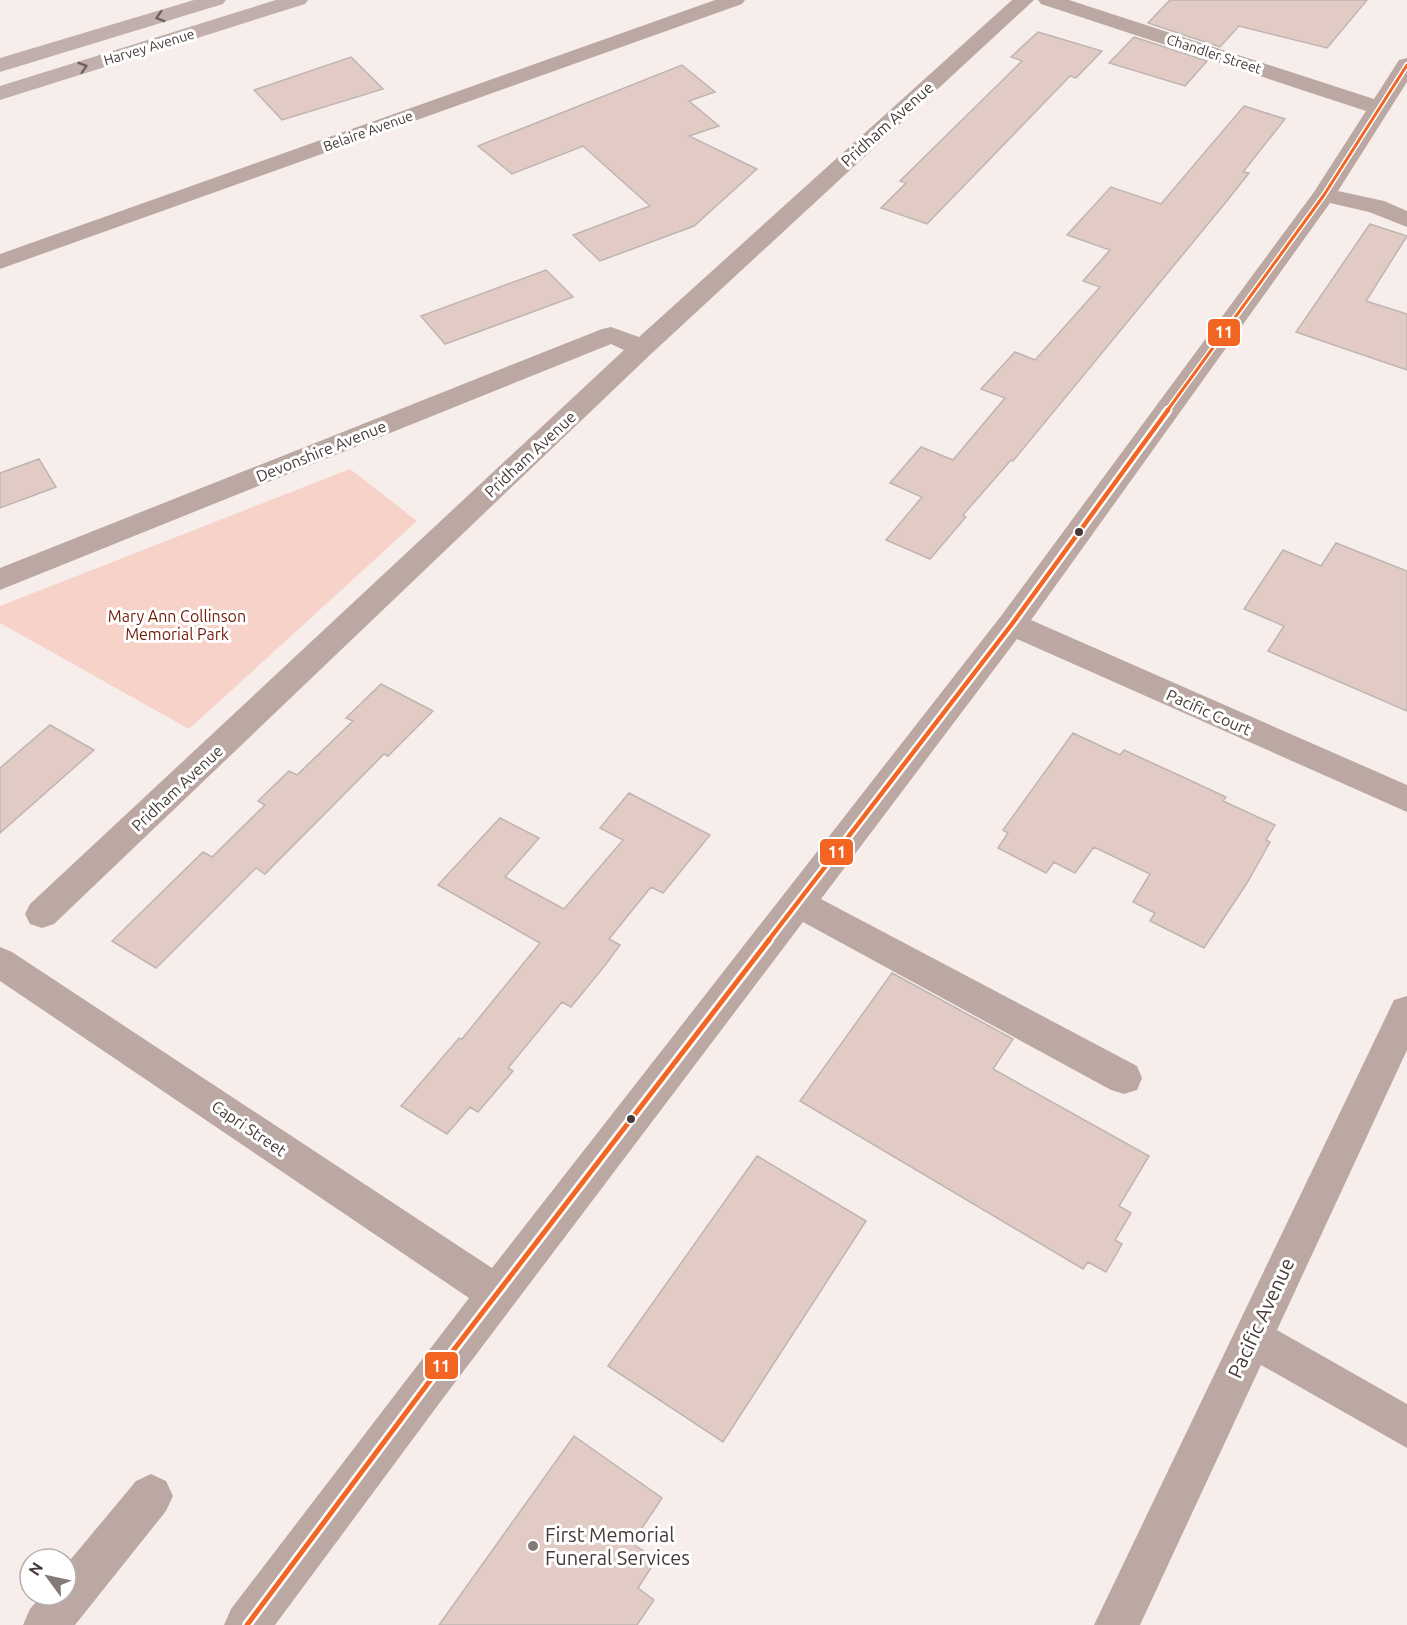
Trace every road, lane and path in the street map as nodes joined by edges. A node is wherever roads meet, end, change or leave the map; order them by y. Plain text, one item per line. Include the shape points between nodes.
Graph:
1 (216, 0) edge
2 (298, 0) edge
3 (735, 0) edge
4 (1024, 0) edge
5 (1048, 0) edge
6 (0, 65) edge
7 (1407, 65) edge
8 (0, 93) edge
9 (1380, 108) junction
10 (1324, 195) junction
11 (1407, 220) edge
12 (0, 262) edge
13 (642, 348) junction
14 (0, 580) edge
15 (1012, 624) junction
16 (1407, 799) edge
17 (798, 903) junction
18 (42, 915) dead end
19 (0, 962) edge
20 (1407, 1011) edge
21 (1124, 1078) dead end
22 (497, 1294) junction
23 (1252, 1338) junction
24 (1407, 1427) edge
25 (151, 1496) dead end
26 (46, 1625) edge
27 (247, 1625) edge
28 (1117, 1625) edge

1 -> 6 highway, Harvey Avenue
8 -> 2 highway, Harvey Avenue
3 - 12 street, Belaire Avenue
4 - 13 street, Pridham Avenue
5 - 9 street, Chandler Street
7 - 9 street
9 - 10 street
10 - 11 street via 1376,206
10 - 15 street
13 - 14 street, Devonshire Avenue via 611,335
13 - 18 street, Pridham Avenue
15 - 16 street, Pacific Court
15 - 17 street
17 - 21 street
17 - 22 street
19 - 22 street, Capri Street
20 - 23 street, Pacific Avenue
22 - 27 street
23 - 24 street
23 - 28 street, Pacific Avenue
25 - 26 street

